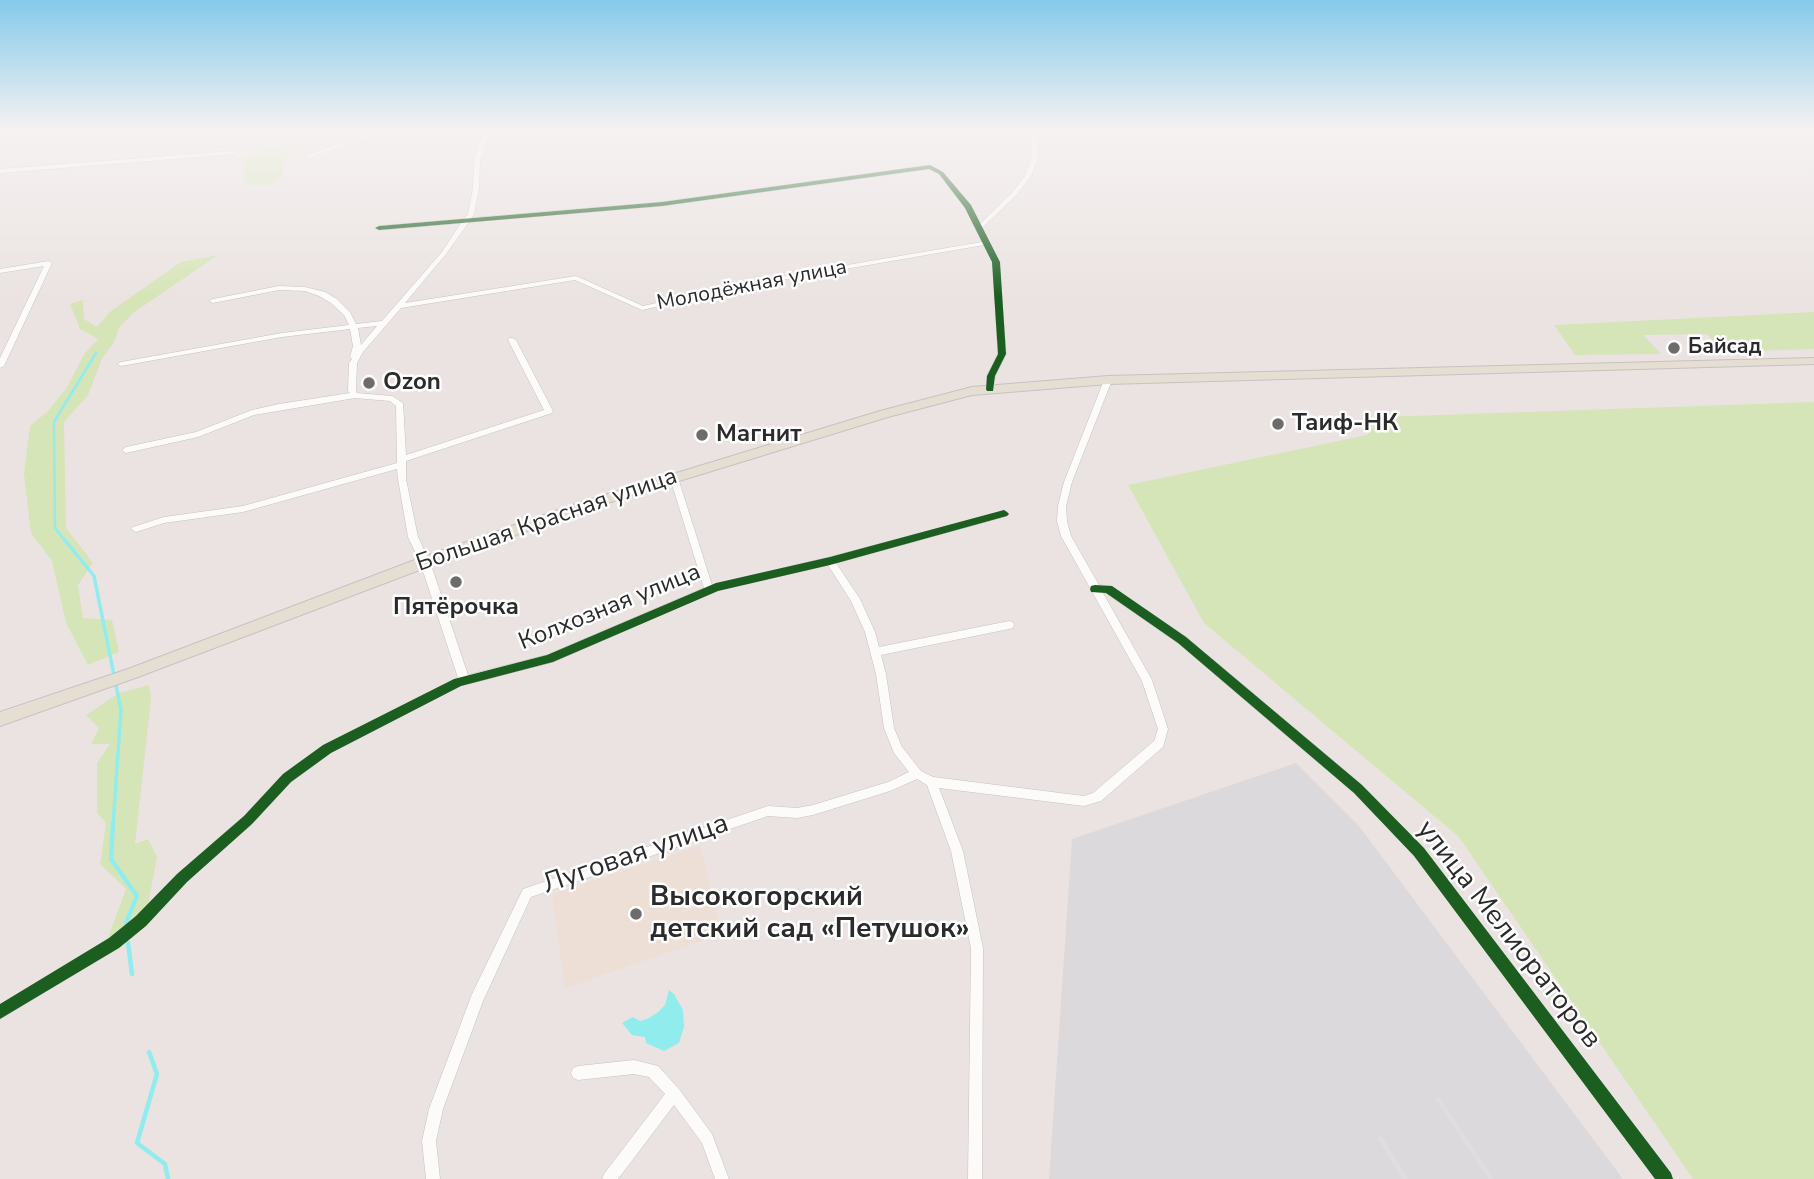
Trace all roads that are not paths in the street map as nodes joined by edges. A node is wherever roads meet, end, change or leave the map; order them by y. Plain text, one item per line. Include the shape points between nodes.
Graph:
1 (475, 187) edge
2 (788, 187) edge
3 (953, 187) edge
4 (1019, 187) edge
5 (465, 222) junction
6 (379, 228) dead end
7 (980, 228) junction
8 (986, 243) junction
9 (0, 271) edge
10 (213, 301) dead end
11 (399, 306) junction
12 (384, 323) junction
13 (354, 328) junction
14 (512, 340) dead end
15 (1814, 361) edge
16 (353, 363) junction
17 (121, 364) dead end
18 (0, 366) edge
19 (1108, 380) junction
20 (990, 388) junction
21 (355, 396) junction
22 (126, 450) dead end
23 (401, 463) junction
24 (674, 478) junction
25 (1004, 514) dead end
26 (136, 529) dead end
27 (830, 561) junction
28 (425, 562) junction
29 (1095, 589) junction
30 (709, 590) junction
31 (1009, 625) dead end
32 (877, 652) junction
33 (464, 679) junction
34 (0, 719) edge
35 (917, 774) junction
36 (931, 782) junction
37 (0, 1012) edge
38 (579, 1073) dead end
39 (674, 1094) junction
40 (433, 1179) edge
41 (609, 1179) edge
42 (722, 1179) edge
43 (975, 1179) edge
44 (1665, 1179) edge

1 - 5 street via 474,205
2 - 5 street via 674,203
3 - 7 street
4 - 7 street
5 - 6 street
5 - 11 street
7 - 8 street
8 - 11 street, Молодёжная улица via 753,283 642,308 576,278
8 - 20 street via 996,262 1002,354
9 - 18 street via 48,263
10 - 13 street via 279,288 305,289 334,300
11 - 12 street
12 - 13 street
12 - 16 street
13 - 16 street via 357,346
13 - 17 street via 282,335
14 - 23 street via 550,411
15 - 19 main road, Большая Красная улица
16 - 21 street
19 - 20 main road, Большая Красная улица
19 - 29 street via 1062,506 1066,536
20 - 24 main road, Большая Красная улица via 912,406
21 - 22 street via 251,413 198,434
21 - 23 street via 392,398 400,405
23 - 26 street via 243,509 164,520
23 - 28 street via 413,537
24 - 28 main road, Большая Красная улица
24 - 30 street
25 - 27 street, Колхозная улица
27 - 30 street, Колхозная улица
27 - 32 street via 855,599
28 - 33 street
28 - 34 main road, Большая Красная улица
29 - 36 street via 1147,680 1163,729 1159,744 1097,797 1084,801
29 - 44 street, улица Мелиораторов via 1117,594 1182,640 1367,798 1419,852
30 - 33 street, Колхозная улица via 549,659
31 - 32 street
32 - 35 street via 889,728 898,750
33 - 37 street, Колхозная улица via 327,750 287,778 141,921 114,943
35 - 36 street
35 - 40 street, Луговая улица via 813,810 768,811 527,892 477,999 436,1109 429,1140
36 - 43 street via 957,851 977,948
38 - 39 street via 634,1067 653,1071
39 - 41 street
39 - 42 street via 707,1139

